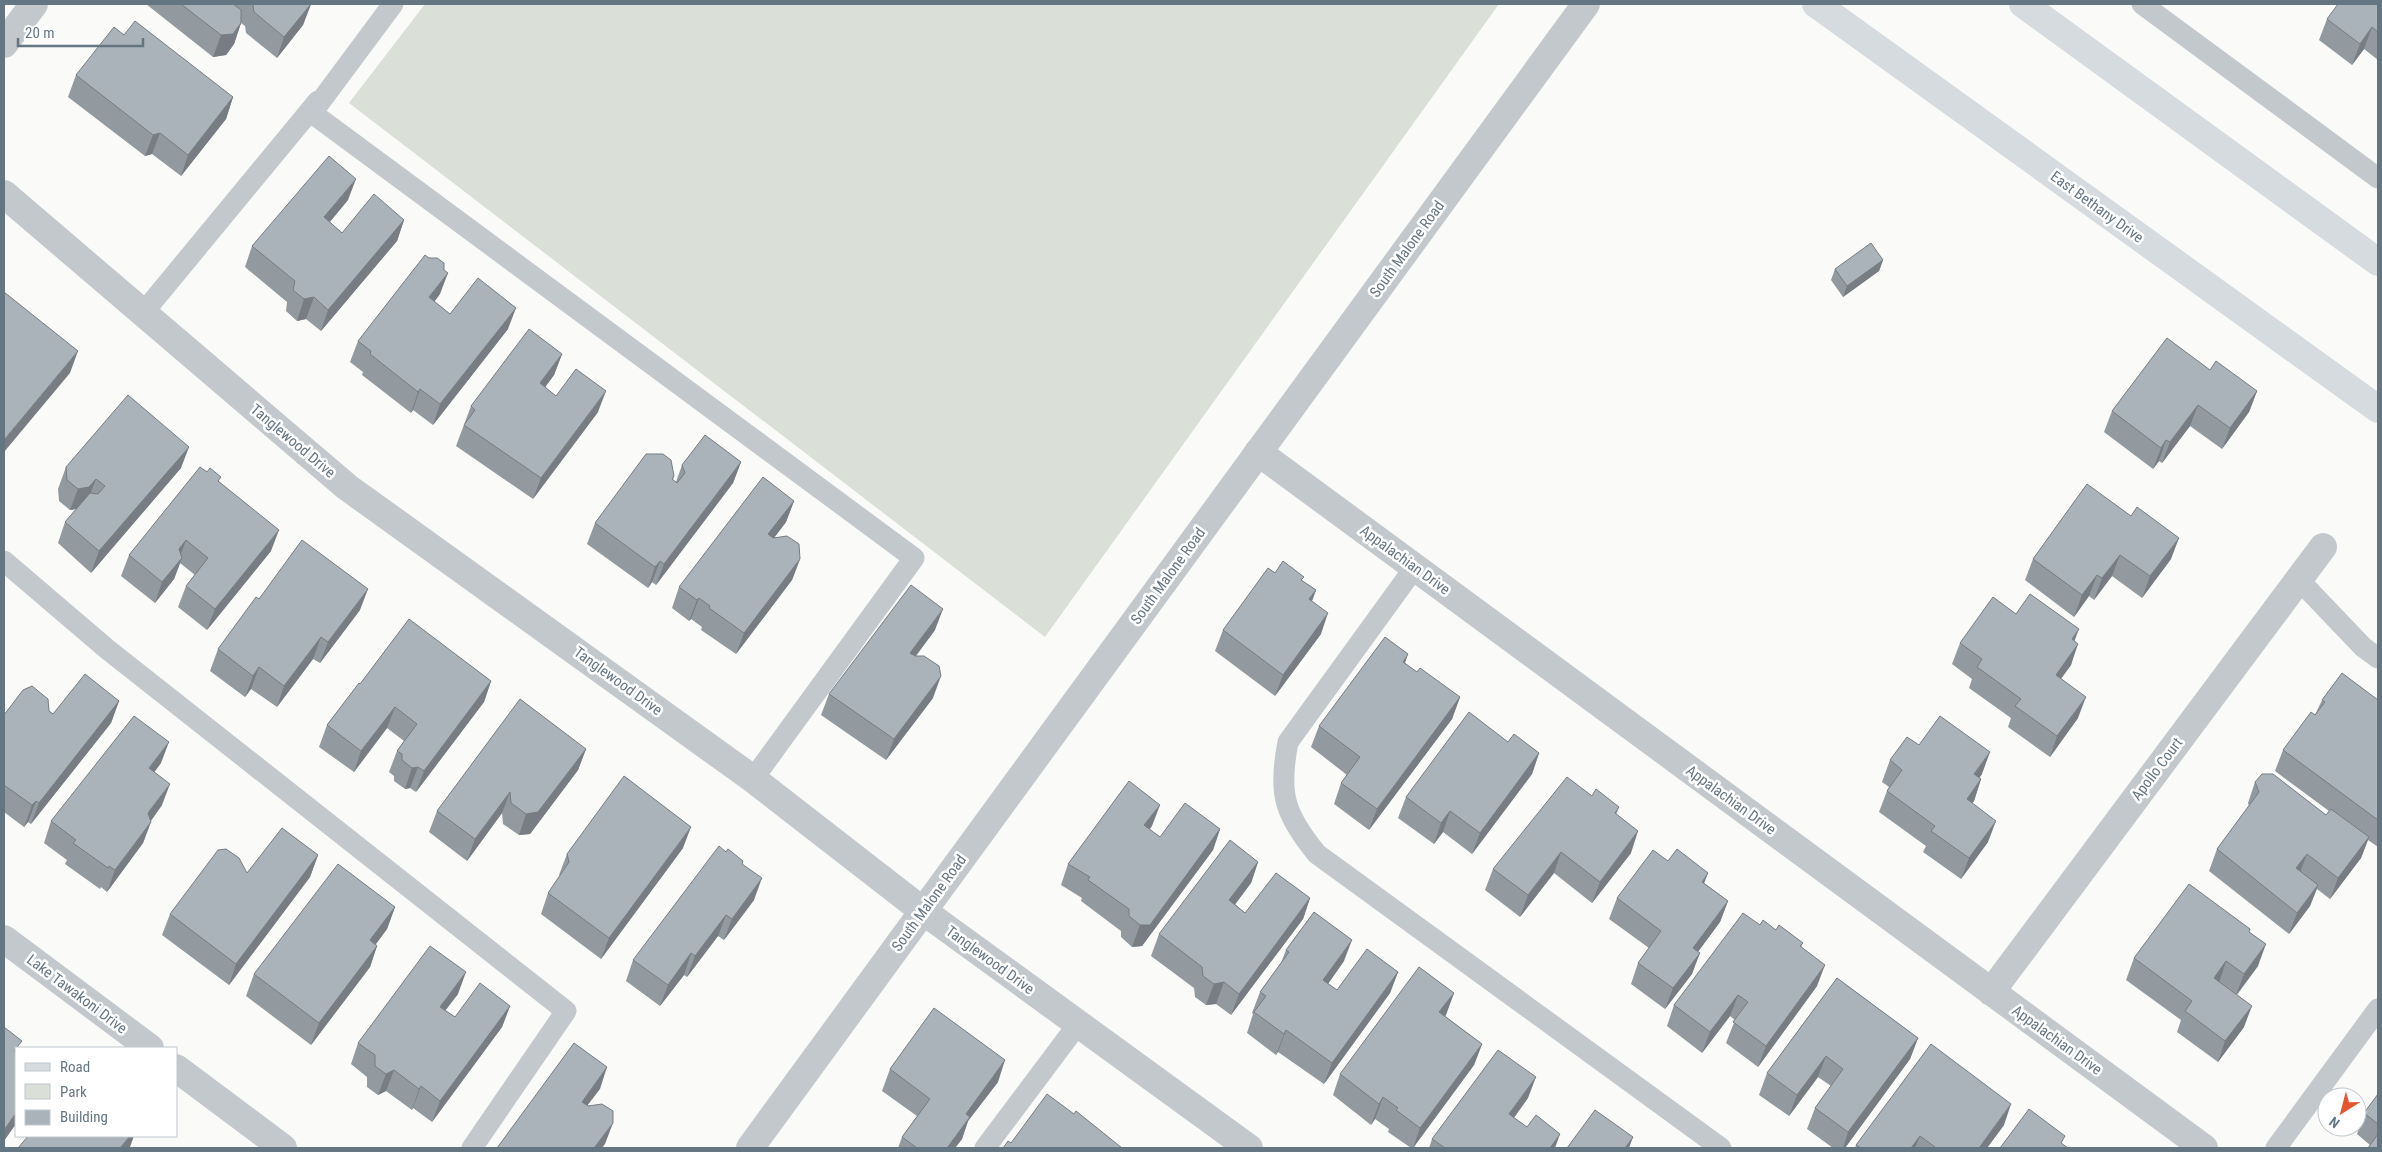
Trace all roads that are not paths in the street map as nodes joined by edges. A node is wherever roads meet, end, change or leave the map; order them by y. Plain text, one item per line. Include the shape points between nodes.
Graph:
1 (34, 4) edge
2 (392, 4) edge
3 (1586, 4) edge
4 (1816, 4) edge
5 (2023, 4) edge
6 (2142, 4) edge
7 (4, 44) edge
8 (328, 90) junction
9 (2378, 178) edge
10 (4, 194) edge
11 (2378, 262) edge
12 (143, 313) junction
13 (2378, 409) edge
14 (1258, 452) junction
15 (2323, 547) dead end
16 (4, 561) edge
17 (1415, 567) junction
18 (2299, 580) junction
19 (2378, 658) edge
20 (754, 779) junction
21 (924, 911) junction
22 (4, 939) edge
23 (1991, 992) junction
24 (2378, 1009) edge
25 (1078, 1024) junction
26 (149, 1047) edge
27 (178, 1069) edge
28 (283, 1148) edge
29 (472, 1148) edge
30 (750, 1148) edge
31 (986, 1148) edge
32 (1249, 1148) edge
33 (1720, 1148) edge
34 (2204, 1148) edge
35 (2276, 1148) edge

1 - 7 street
2 - 8 lane
3 - 14 street, South Malone Road
4 - 13 main road, East Bethany Drive
5 - 11 main road
6 - 9 lane
8 - 12 lane
8 - 20 lane via 312,113 914,558
10 - 12 street, Tanglewood Drive
12 - 20 street, Tanglewood Drive via 347,487
14 - 17 street, Appalachian Drive
14 - 21 street, South Malone Road
15 - 18 street, Apollo Court
16 - 29 lane via 107,649 566,1011
17 - 23 street, Appalachian Drive
17 - 33 lane via 1288,742 1282,772 1285,802 1297,831 1317,854
18 - 19 lane via 2363,647
18 - 23 street, Apollo Court
20 - 21 street, Tanglewood Drive
21 - 25 street, Tanglewood Drive
21 - 30 street, South Malone Road
22 - 26 street, Lake Tawakoni Drive
23 - 34 street, Appalachian Drive
24 - 35 lane
25 - 31 lane
25 - 32 street, Tanglewood Drive
27 - 28 street

